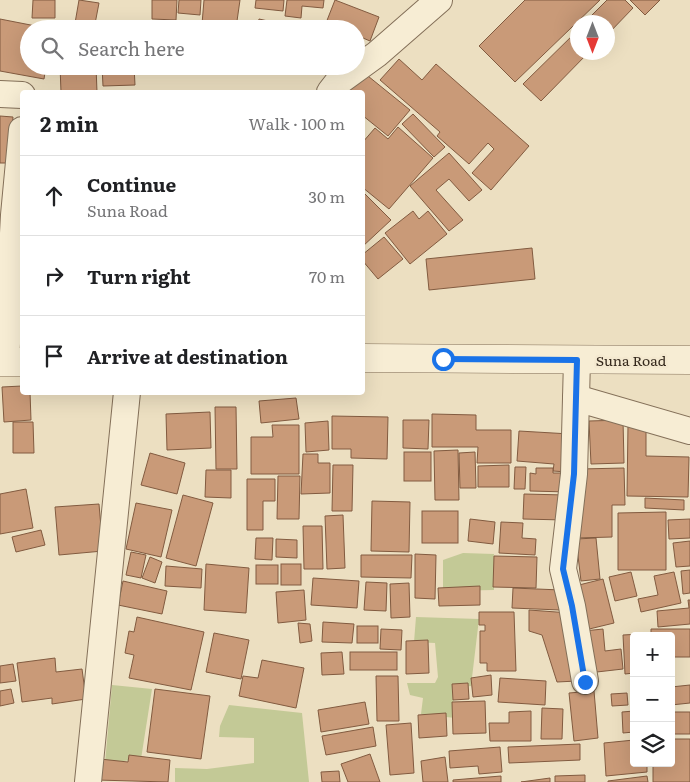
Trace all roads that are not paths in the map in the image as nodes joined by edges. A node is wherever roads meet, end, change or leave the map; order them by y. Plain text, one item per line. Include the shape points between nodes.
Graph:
1 (439, 0) edge
2 (365, 62) edge
3 (347, 75) edge
4 (331, 90) edge
5 (0, 94) edge
6 (20, 95) edge
7 (20, 151) edge
8 (365, 358) edge
9 (577, 360) junction
10 (690, 360) edge
11 (10, 362) edge
12 (127, 395) edge
13 (576, 398) junction
14 (690, 431) edge
15 (585, 682) dead end
16 (88, 782) edge

1 - 2 street
3 - 4 street
5 - 6 street
7 - 11 street via 14,215
8 - 9 street, Suna Road
9 - 10 street, Suna Road
9 - 13 street
12 - 16 street
13 - 14 street
13 - 15 street via 574,474 563,569

